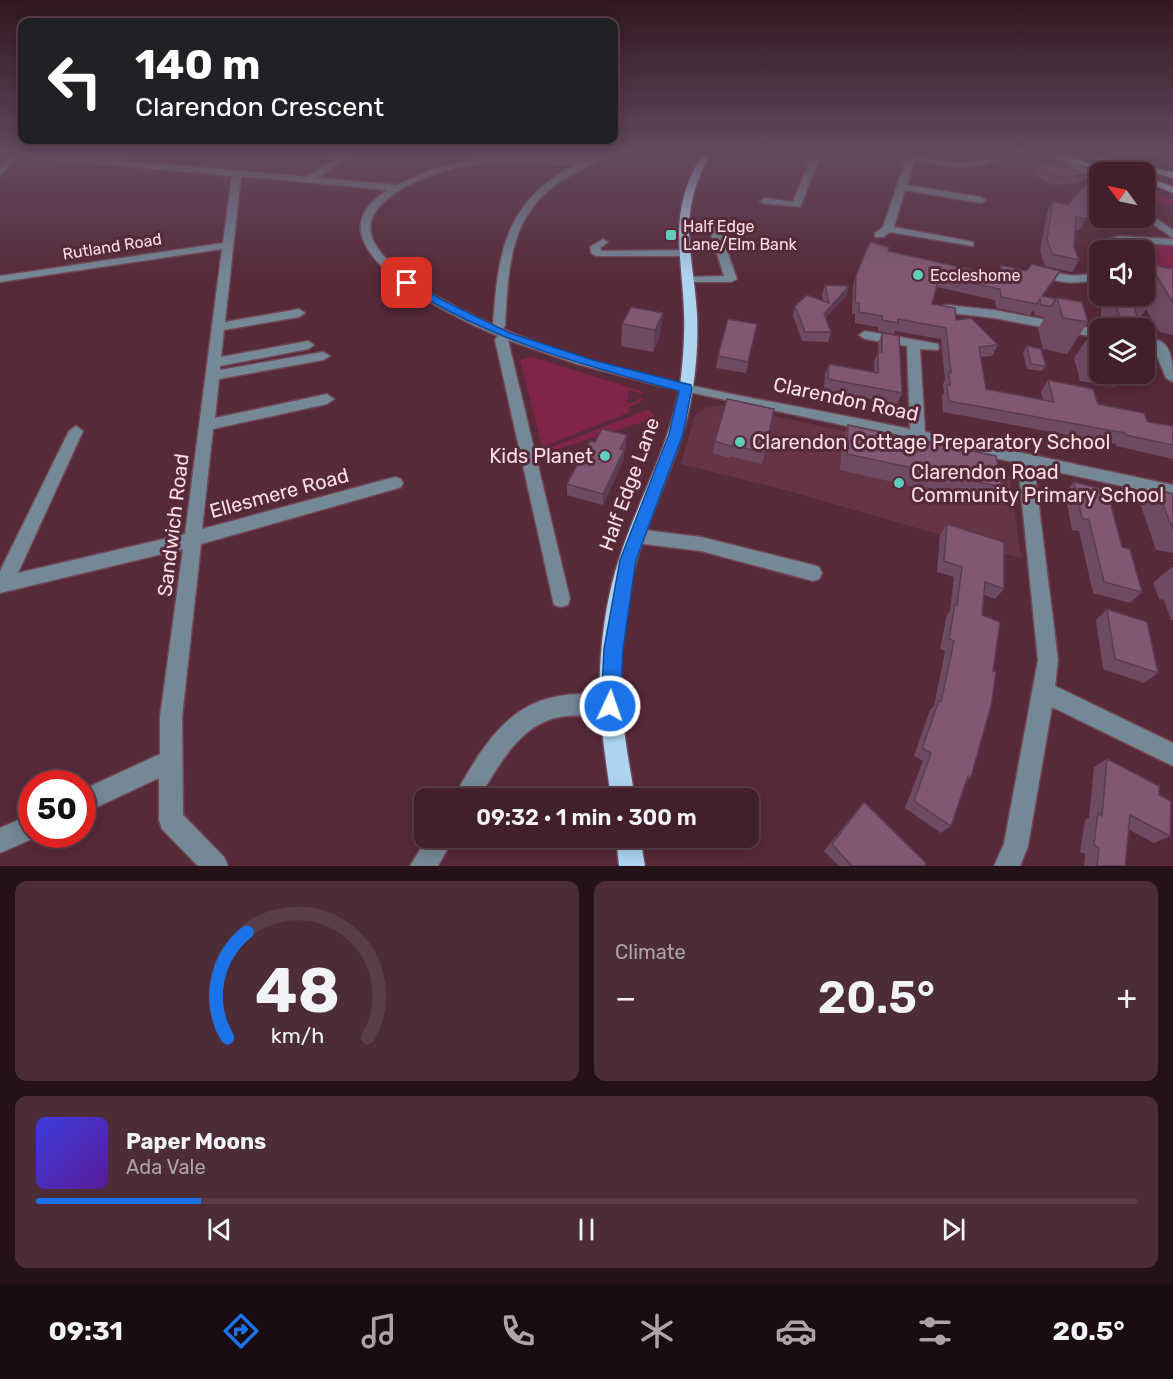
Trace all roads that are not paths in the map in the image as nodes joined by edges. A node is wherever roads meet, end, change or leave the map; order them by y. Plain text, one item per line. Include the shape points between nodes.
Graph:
1 (234, 195) edge
2 (389, 195) edge
3 (538, 195) edge
4 (686, 195) edge
5 (801, 195) edge
6 (899, 195) edge
7 (953, 195) edge
8 (981, 200) dead end
9 (765, 201) dead end
10 (1155, 222) edge
11 (713, 225) dead end
12 (1173, 236) edge
13 (1122, 240) edge
14 (1145, 240) edge
15 (1155, 241) edge
16 (603, 242) dead end
17 (1173, 243) edge
18 (969, 244) dead end
19 (229, 245) junction
20 (683, 253) junction
21 (1036, 269) edge
22 (1089, 278) edge
23 (0, 279) edge
24 (687, 280) junction
25 (947, 309) edge
26 (299, 313) dead end
27 (218, 327) junction
28 (1089, 332) edge
29 (500, 333) junction
30 (865, 335) dead end
31 (913, 344) junction
32 (1155, 344) edge
33 (308, 345) dead end
34 (933, 347) dead end
35 (1173, 347) edge
36 (1155, 349) edge
37 (323, 356) dead end
38 (213, 370) junction
39 (1173, 378) edge
40 (686, 388) junction
41 (327, 399) dead end
42 (207, 424) junction
43 (76, 431) dead end
44 (918, 435) junction
45 (1025, 460) junction
46 (394, 483) dead end
47 (1173, 491) edge
48 (636, 536) junction
49 (192, 539) junction
50 (813, 573) dead end
51 (1, 585) edge
52 (561, 599) dead end
53 (1044, 692) junction
54 (610, 706) junction
55 (1173, 755) edge
56 (171, 761) junction
57 (472, 788) edge
58 (622, 788) edge
59 (96, 796) edge
60 (18, 833) edge
61 (0, 841) edge
62 (435, 848) edge
63 (630, 848) edge
64 (215, 866) edge
65 (423, 866) edge
66 (632, 866) edge
67 (1007, 866) edge

1 - 19 street, Sandwich Road
2 - 29 street, Clarendon Road via 374,207 365,222 365,234 381,259 407,283
3 - 29 street via 519,218 506,247
4 - 20 main road, Half Edge Lane
5 - 9 street via 797,205
6 - 18 street via 884,232
7 - 8 street
10 - 12 street
11 - 24 street via 731,279
13 - 14 street
15 - 17 street
16 - 20 street via 595,247 600,254
19 - 23 street, Rutland Road
19 - 27 street, Sandwich Road
20 - 24 main road, Half Edge Lane
21 - 22 street via 1074,281
24 - 40 main road, Half Edge Lane via 691,336
25 - 28 street
26 - 27 street
27 - 38 street, Sandwich Road
29 - 40 street, Clarendon Road via 592,364
29 - 52 street
30 - 31 street
31 - 34 street
31 - 44 street
32 - 35 street
33 - 38 street
36 - 39 street
37 - 38 street
38 - 42 street, Sandwich Road
40 - 44 street, Clarendon Road
40 - 48 main road, Half Edge Lane via 676,434
41 - 42 street
42 - 49 street, Sandwich Road
43 - 51 street
44 - 45 street, Clarendon Road
45 - 47 street, Clarendon Road
45 - 53 street via 1048,660
46 - 49 street, Ellesmere Road
48 - 50 street via 700,544
48 - 54 main road, Half Edge Lane via 619,606
49 - 51 street, Ellesmere Road
49 - 56 street, Sandwich Road via 171,717
53 - 55 street
53 - 67 street via 1016,846
54 - 57 street via 553,707 524,720 497,750
54 - 58 main road, Half Edge Lane
56 - 59 street
56 - 64 street, Sandwich Road via 171,820
60 - 61 street
62 - 65 street
63 - 66 main road

